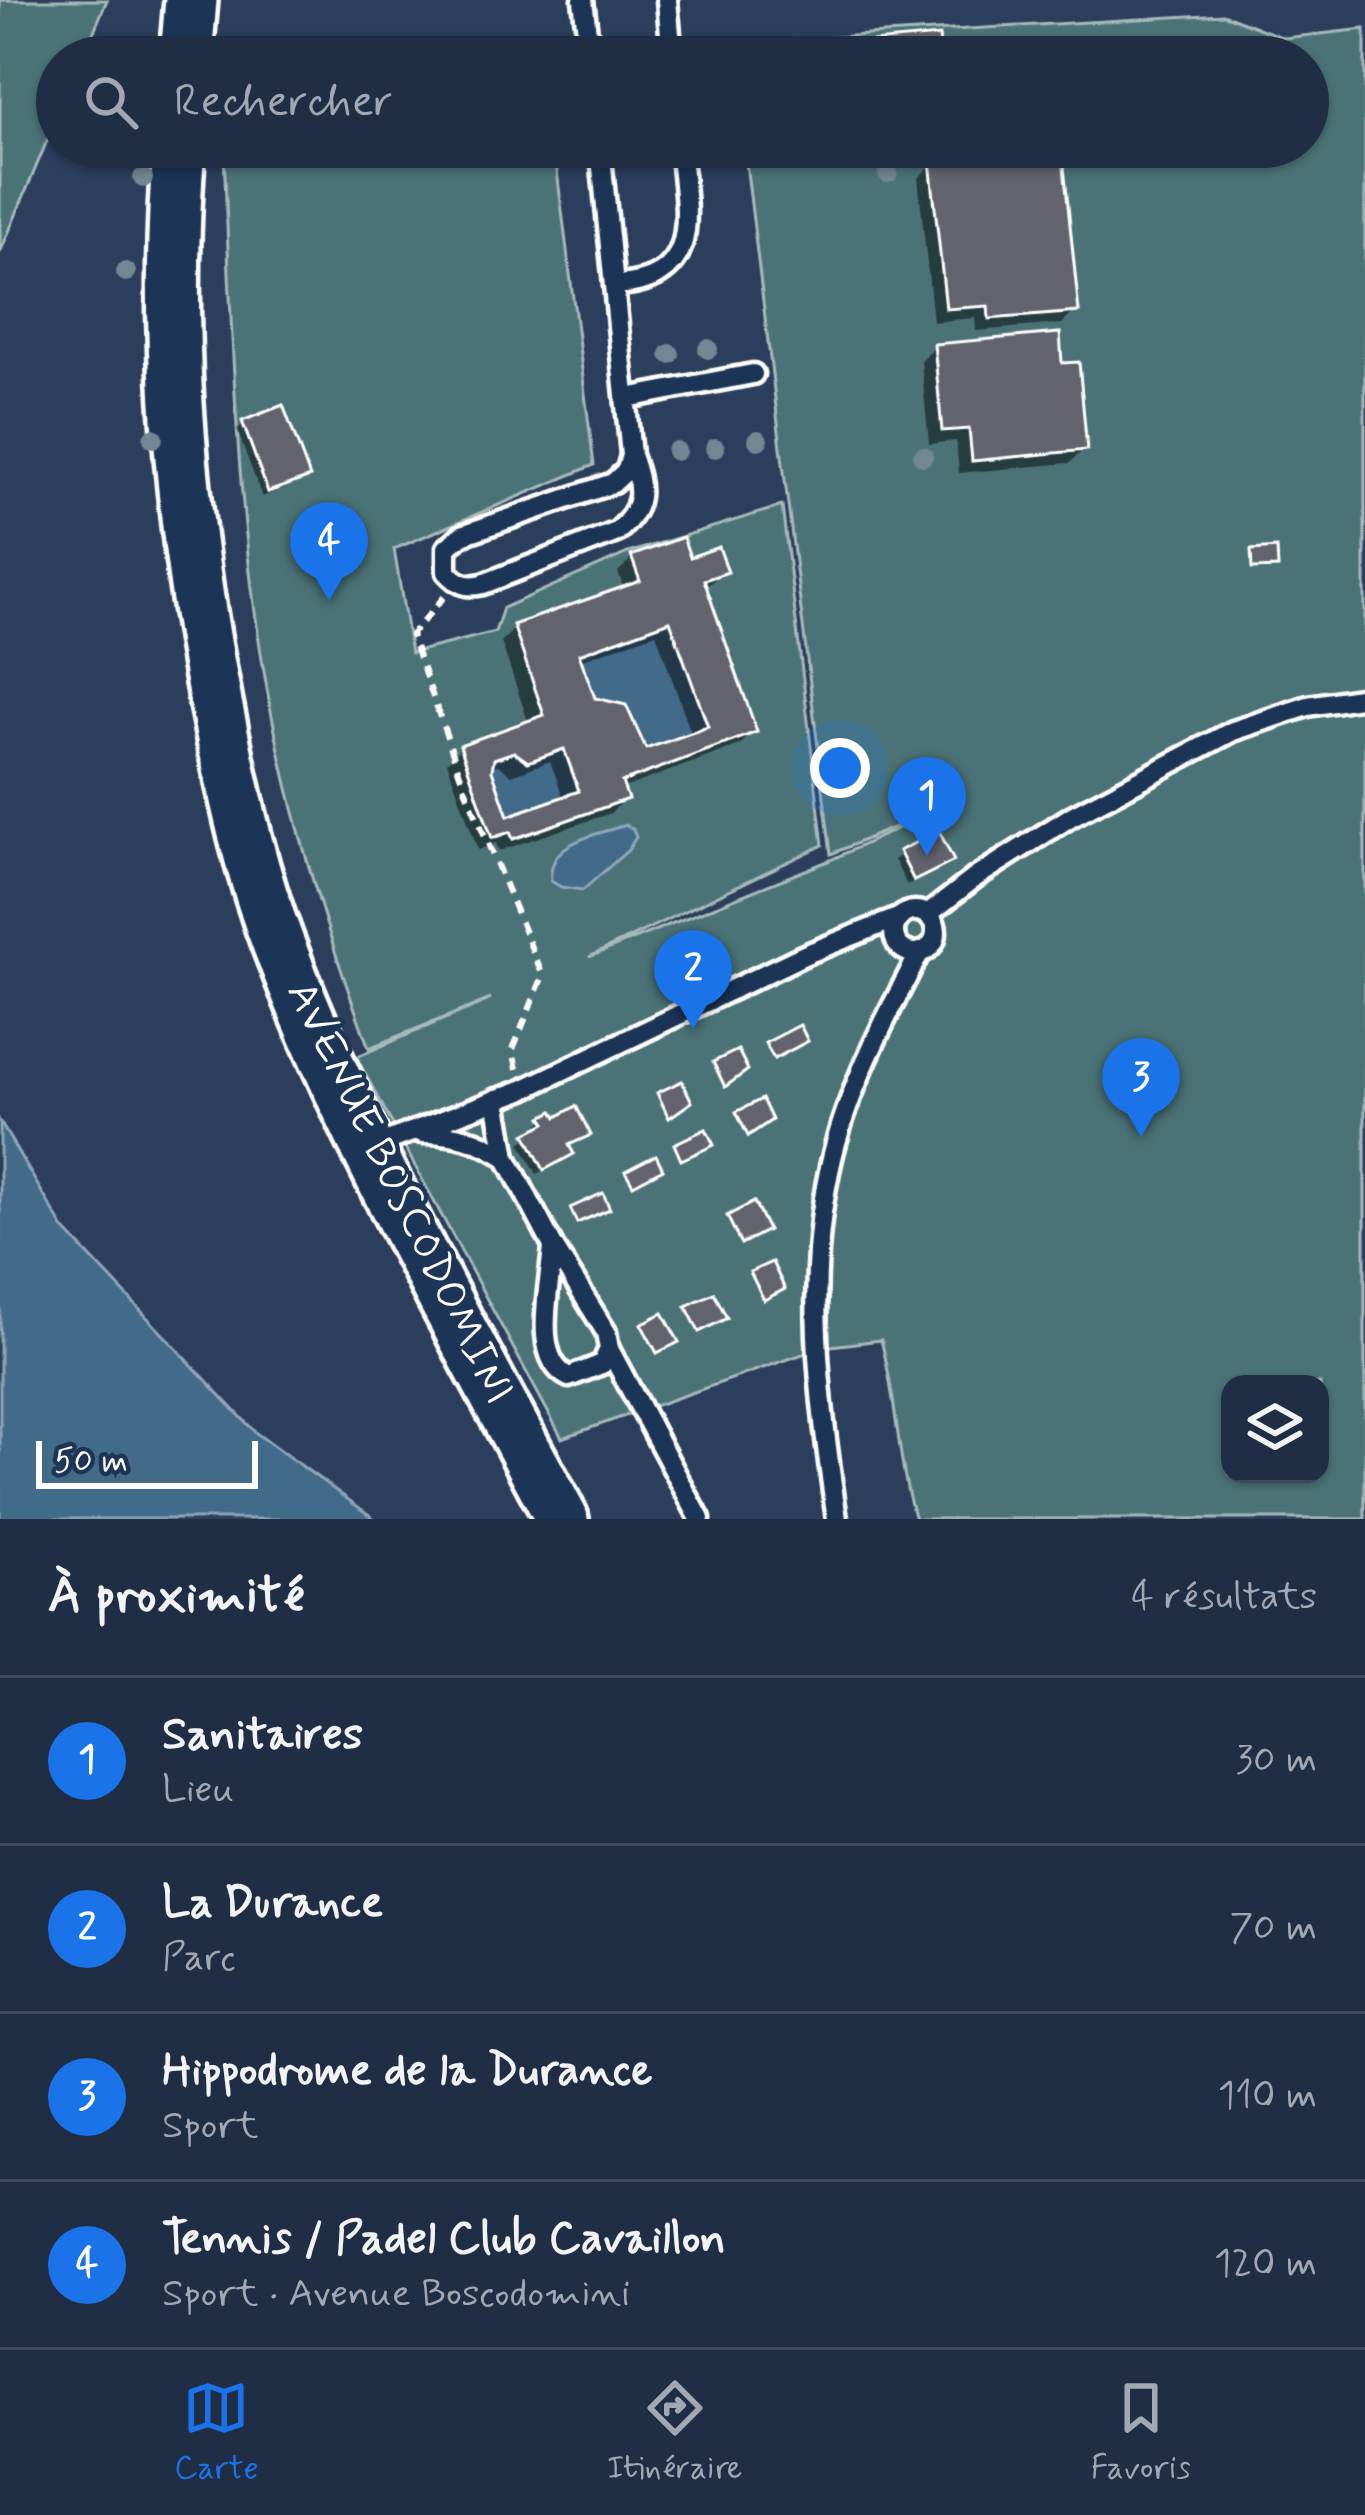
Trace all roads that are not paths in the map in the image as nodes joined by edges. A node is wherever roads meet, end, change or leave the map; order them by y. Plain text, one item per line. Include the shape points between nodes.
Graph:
1 (191, 0) edge
2 (583, 0) edge
3 (667, 1) edge
4 (188, 36) edge
5 (587, 36) edge
6 (670, 36) edge
7 (179, 168) edge
8 (603, 168) edge
9 (682, 168) edge
10 (617, 285) junction
11 (753, 374) dead end
12 (627, 398) junction
13 (631, 455) junction
14 (1365, 697) edge
15 (927, 915) junction
16 (901, 916) junction
17 (920, 952) junction
18 (496, 1100) junction
19 (389, 1140) junction
20 (506, 1157) junction
21 (553, 1246) junction
22 (609, 1349) junction
23 (562, 1519) edge
24 (700, 1519) edge
25 (837, 1519) edge

1 - 4 main road
2 - 5 lane
3 - 6 lane
7 - 19 main road, AVENUE BOSCODOMINI via 181,442 195,579 232,786 276,939
8 - 10 lane
9 - 10 lane via 687,225 679,258 658,278
10 - 12 lane
11 - 12 lane
12 - 13 lane
13 - 13 lane via 613,483 462,536 447,548 447,572 458,584 483,584 617,532 633,518 640,495
14 - 15 lane via 1233,731 1072,816
15 - 16 lane
15 - 17 lane via 935,934
16 - 17 lane via 896,941
16 - 18 lane
17 - 25 lane via 850,1101 822,1209 814,1327
18 - 19 lane
18 - 20 lane
19 - 20 lane via 452,1132
19 - 23 main road, AVENUE BOSCODOMINI
20 - 21 lane
21 - 22 lane
21 - 22 lane via 547,1354 556,1371 569,1377 602,1364
22 - 24 lane

